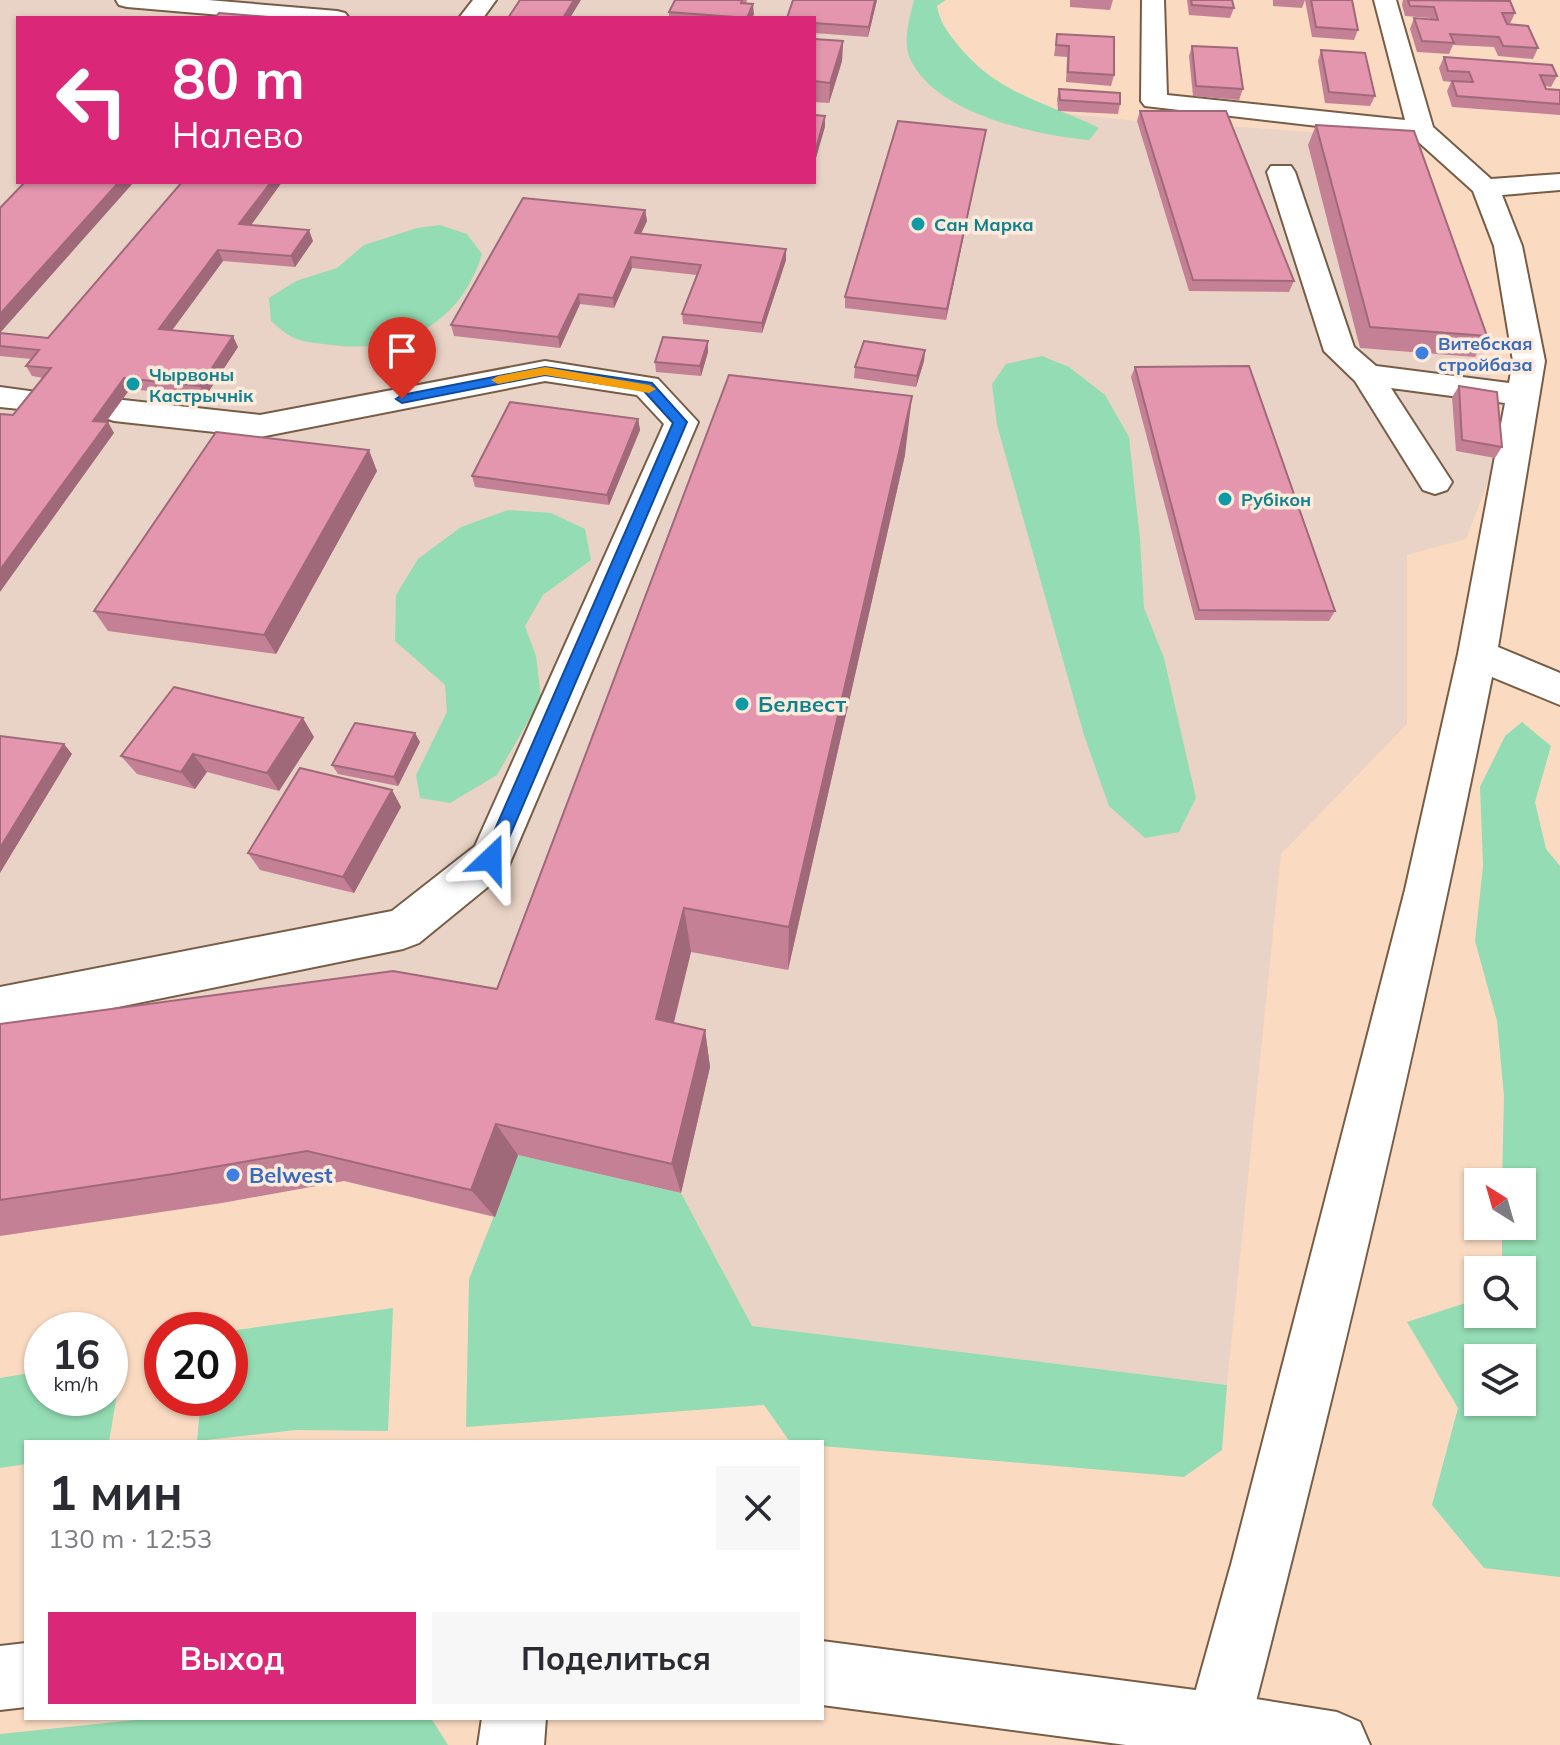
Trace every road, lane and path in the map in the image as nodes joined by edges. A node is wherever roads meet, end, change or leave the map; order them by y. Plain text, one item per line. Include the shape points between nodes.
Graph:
1 (127, 0) edge
2 (485, 0) edge
3 (1153, 0) edge
4 (1385, 0) edge
5 (168, 2) edge
6 (316, 16) edge
7 (473, 16) edge
8 (1421, 130) junction
9 (1281, 172) dead end
10 (1560, 182) edge
11 (1485, 188) junction
12 (1367, 375) junction
13 (0, 397) edge
14 (1523, 397) junction
15 (39, 401) edge
16 (114, 410) edge
17 (1435, 482) dead end
18 (1477, 654) junction
19 (1560, 690) edge
20 (0, 1009) edge
21 (824, 1673) edge
22 (24, 1675) edge
23 (0, 1678) edge
24 (514, 1720) edge
25 (1218, 1735) edge
26 (511, 1745) edge
27 (1337, 1745) edge

1 - 5 street
2 - 7 street
3 - 8 street via 1154,101
4 - 8 street
5 - 6 street
8 - 11 street
9 - 12 street via 1340,351
10 - 11 street
11 - 14 street via 1508,246 1529,361
12 - 14 street
12 - 17 street
13 - 15 street
14 - 18 street
16 - 20 street via 260,426 545,371 647,386 681,422 491,859 403,929
18 - 19 street
18 - 25 street via 1427,890
21 - 25 street
22 - 23 street
24 - 26 street
25 - 27 street

